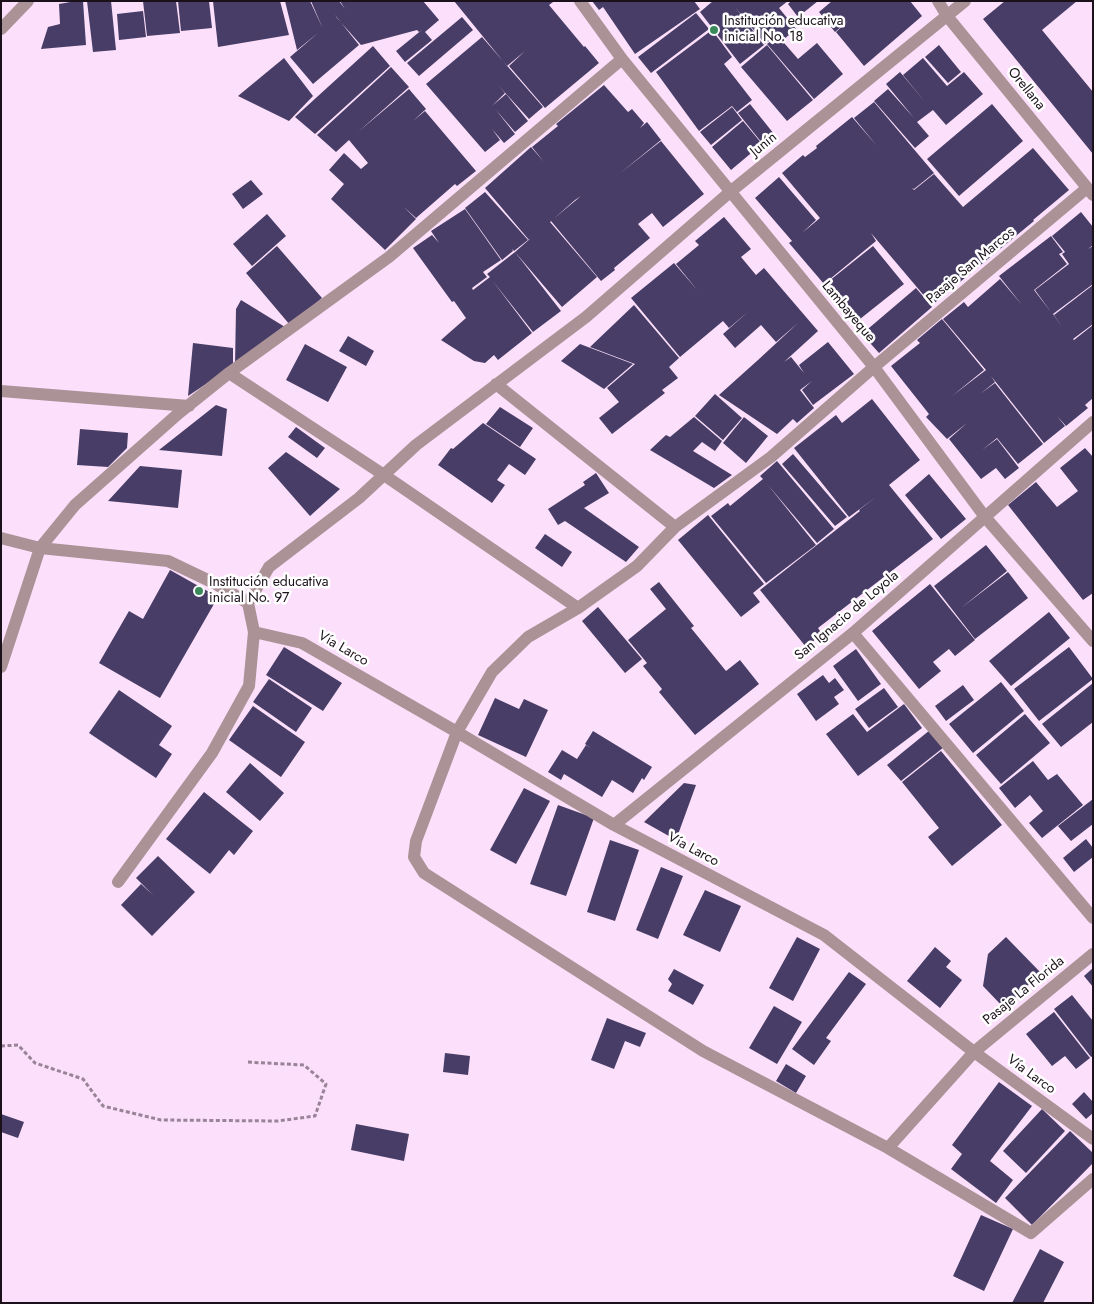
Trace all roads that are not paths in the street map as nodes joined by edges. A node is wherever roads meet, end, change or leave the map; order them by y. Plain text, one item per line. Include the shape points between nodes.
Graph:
1 (28, 1) edge
2 (580, 1) edge
3 (938, 1) edge
4 (965, 1) edge
5 (947, 16) junction
6 (1, 29) edge
7 (622, 59) junction
8 (1090, 191) edge
9 (730, 192) junction
10 (874, 367) junction
11 (229, 373) junction
12 (496, 384) junction
13 (1, 390) edge
14 (189, 406) junction
15 (1093, 422) edge
16 (384, 475) junction
17 (985, 516) junction
18 (675, 527) junction
19 (1, 538) edge
20 (40, 548) junction
21 (248, 603) junction
22 (578, 608) junction
23 (254, 632) junction
24 (853, 633) junction
25 (1093, 641) edge
26 (1, 667) edge
27 (457, 732) junction
28 (614, 825) junction
29 (118, 882) dead end
30 (1093, 918) edge
31 (1093, 954) edge
32 (974, 1052) junction
33 (1093, 1139) edge
34 (888, 1148) junction
35 (1091, 1184) edge

1 - 6 street
2 - 7 street, Lambayeque
3 - 5 street, Orellana
4 - 5 street, Junín
5 - 8 street, Orellana
5 - 9 street, Junín
7 - 9 street, Lambayeque
7 - 11 street via 389,257
8 - 10 street, Pasaje San Marcos
9 - 10 street, Lambayeque
9 - 12 street, Junín via 586,317
10 - 17 street, Lambayeque
10 - 18 street, Pasaje San Marcos via 771,457
11 - 14 street
11 - 16 street
12 - 16 street, Junín via 416,445
12 - 18 street
13 - 14 street
14 - 20 street via 75,505
15 - 17 street, San Ignacio de Loyola
16 - 21 street, Junín via 269,567
16 - 22 street
17 - 24 street, San Ignacio de Loyola
17 - 25 street, Lambayeque
18 - 22 street, Pasaje San Marcos via 637,566
19 - 20 street
20 - 21 street via 168,561
20 - 26 street
21 - 23 street
22 - 27 street, Pasaje San Marcos via 528,637 492,672
23 - 27 street, Vía Larco via 302,642
23 - 29 street via 249,686 212,753
24 - 28 street, San Ignacio de Loyola
24 - 30 street
27 - 28 street, Vía Larco
27 - 34 street, Pasaje San Marcos via 416,841 414,857 424,873 703,1051
28 - 32 street, Vía Larco via 824,935
31 - 32 street, Pasaje La Florida
32 - 33 street, Vía Larco
32 - 34 street, Pasaje La Florida
34 - 35 street, Pasaje San Marcos via 1031,1234

